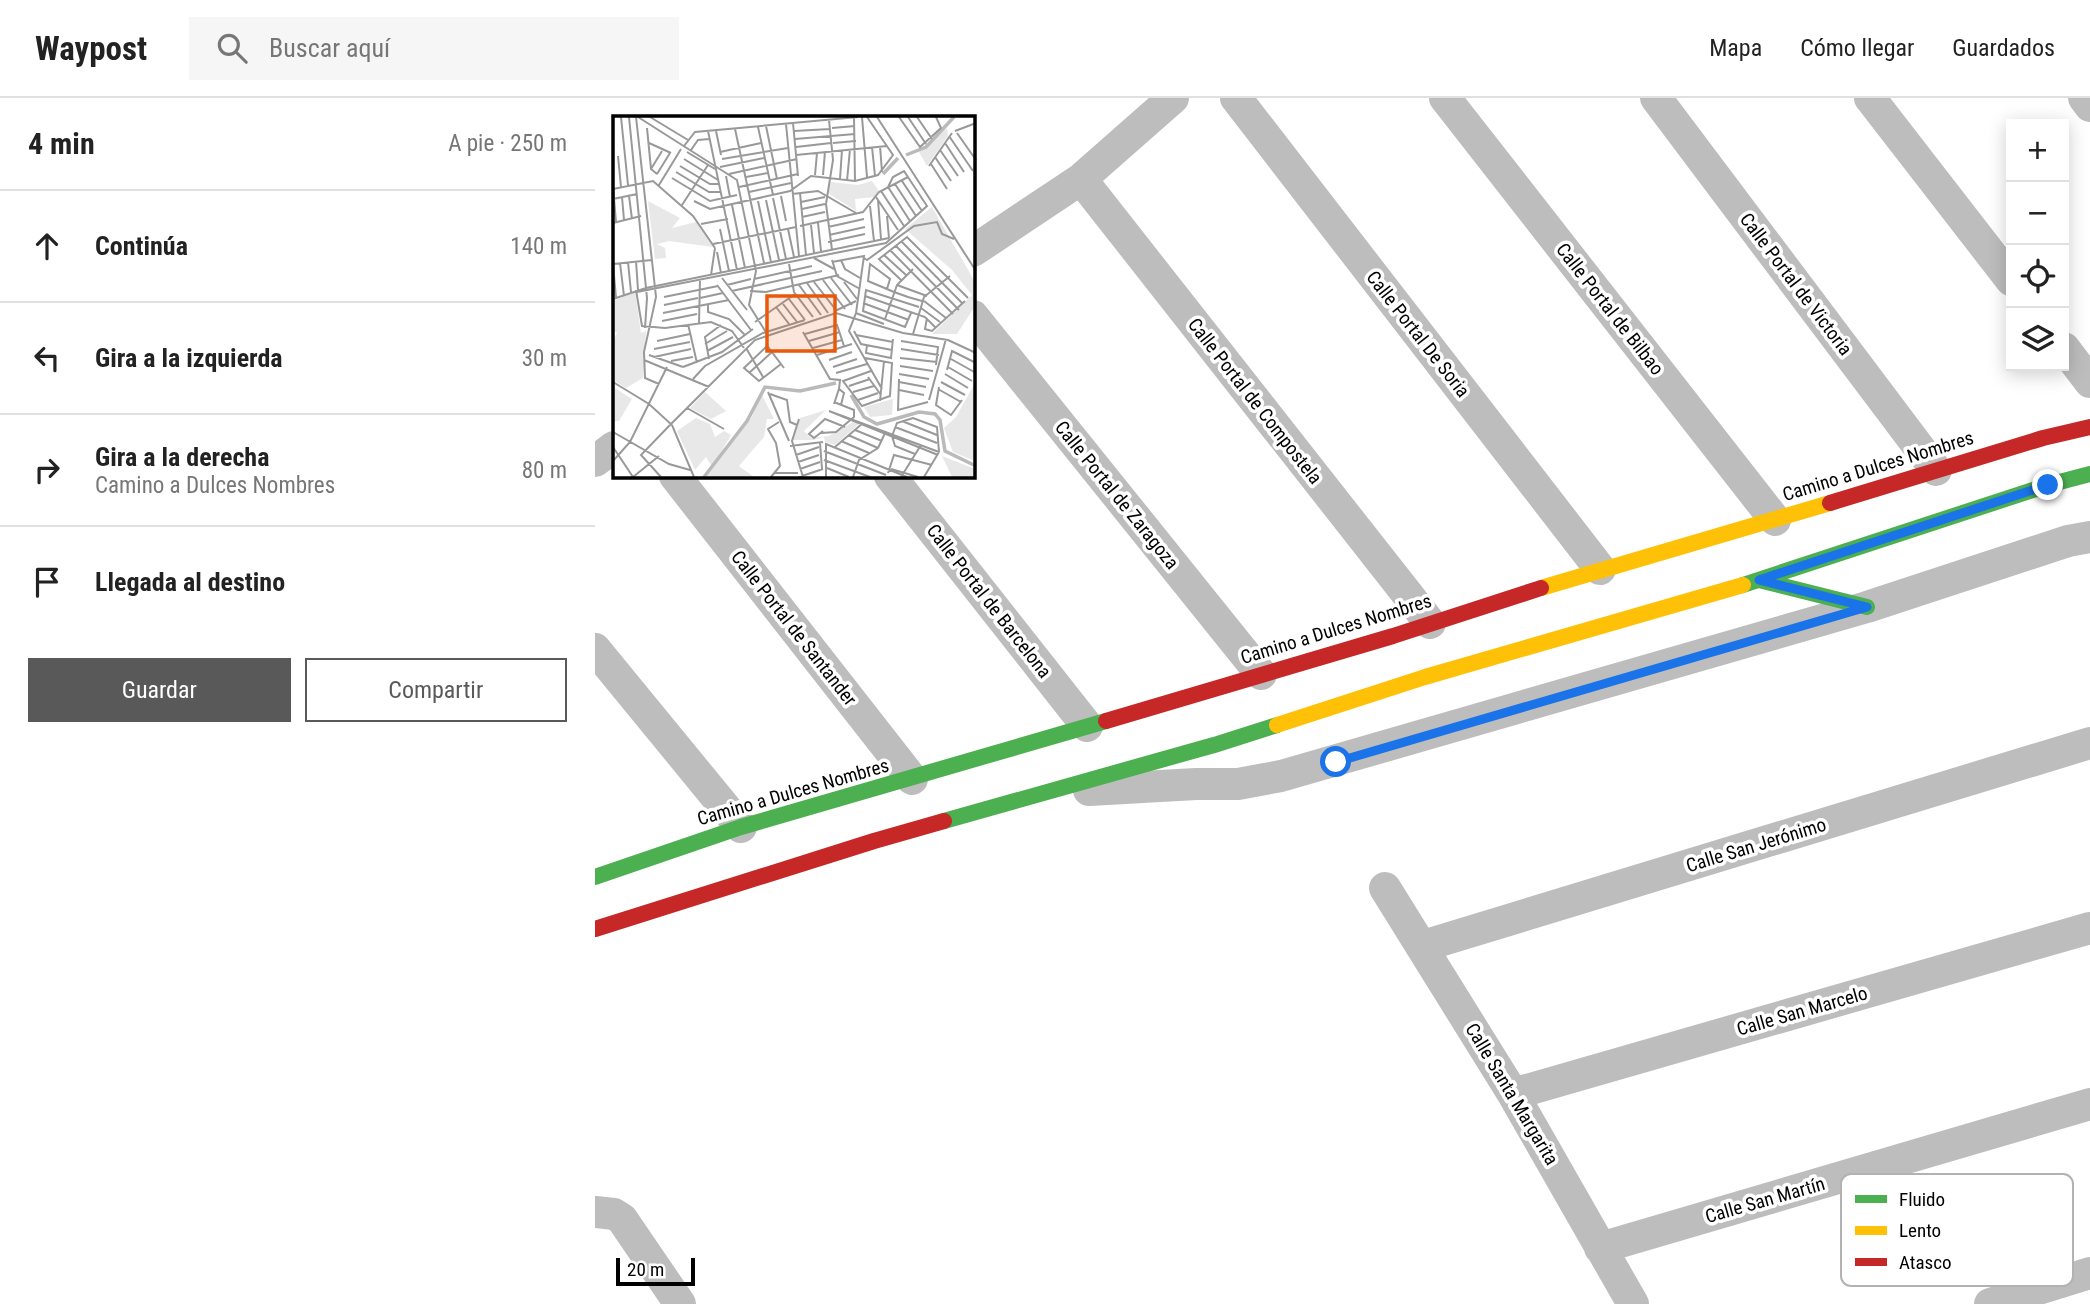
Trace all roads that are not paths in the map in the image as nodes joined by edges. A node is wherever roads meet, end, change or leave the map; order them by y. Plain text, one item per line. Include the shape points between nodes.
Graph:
1 (1173, 98) edge
2 (1236, 98) edge
3 (1445, 98) edge
4 (1656, 98) edge
5 (1870, 98) edge
6 (2084, 98) edge
7 (2090, 106) edge
8 (1081, 179) junction
9 (975, 250) edge
10 (2006, 274) edge
11 (975, 318) edge
12 (2069, 355) edge
13 (2090, 382) edge
14 (2090, 427) edge
15 (613, 448) edge
16 (595, 461) edge
17 (1936, 470) junction
18 (2090, 474) edge
19 (677, 478) edge
20 (892, 478) edge
21 (1775, 520) junction
22 (2090, 537) edge
23 (1599, 569) junction
24 (1759, 580) junction
25 (1867, 607) junction
26 (1430, 623) junction
27 (595, 649) edge
28 (1261, 674) junction
29 (1087, 726) junction
30 (2090, 743) edge
31 (912, 779) junction
32 (1046, 792) junction
33 (741, 827) junction
34 (595, 877) edge
35 (1385, 888) dead end
36 (597, 925) edge
37 (2090, 928) edge
38 (1423, 946) junction
39 (1513, 1094) junction
40 (2090, 1104) edge
41 (1852, 1174) edge
42 (1841, 1177) edge
43 (595, 1212) edge
44 (1600, 1248) junction
45 (2090, 1273) edge
46 (2073, 1278) edge
47 (2048, 1286) edge
48 (680, 1304) edge
49 (1633, 1304) edge
50 (1990, 1304) edge

1 - 8 street
2 - 23 street, Calle Portal De Soria
3 - 21 street, Calle Portal de Bilbao
4 - 17 street, Calle Portal de Victoria
5 - 10 street
6 - 7 street
8 - 9 street
8 - 26 street, Calle Portal de Compostela
11 - 28 street, Calle Portal de Zaragoza
12 - 13 street
14 - 17 main road, Camino a Dulces Nombres
15 - 16 street
17 - 21 main road, Camino a Dulces Nombres
18 - 24 main road
19 - 31 street, Calle Portal de Santander
20 - 29 street, Calle Portal de Barcelona
21 - 23 main road, Camino a Dulces Nombres
22 - 25 street
23 - 26 main road, Camino a Dulces Nombres
24 - 25 main road
24 - 32 main road
25 - 32 street via 1281,776 1238,783
26 - 28 main road, Camino a Dulces Nombres
27 - 33 street
28 - 29 main road, Camino a Dulces Nombres
29 - 31 main road, Camino a Dulces Nombres
30 - 38 street, Calle San Jerónimo
31 - 33 main road, Camino a Dulces Nombres
32 - 36 main road
33 - 34 main road, Camino a Dulces Nombres
35 - 38 street, Calle Santa Margarita
37 - 39 street, Calle San Marcelo
38 - 39 street, Calle Santa Margarita
39 - 44 street, Calle Santa Margarita
40 - 41 street, Calle San Martín
42 - 44 street, Calle San Martín
43 - 48 street via 622,1219
44 - 49 street, Calle Santa Margarita
45 - 46 street
47 - 50 street

